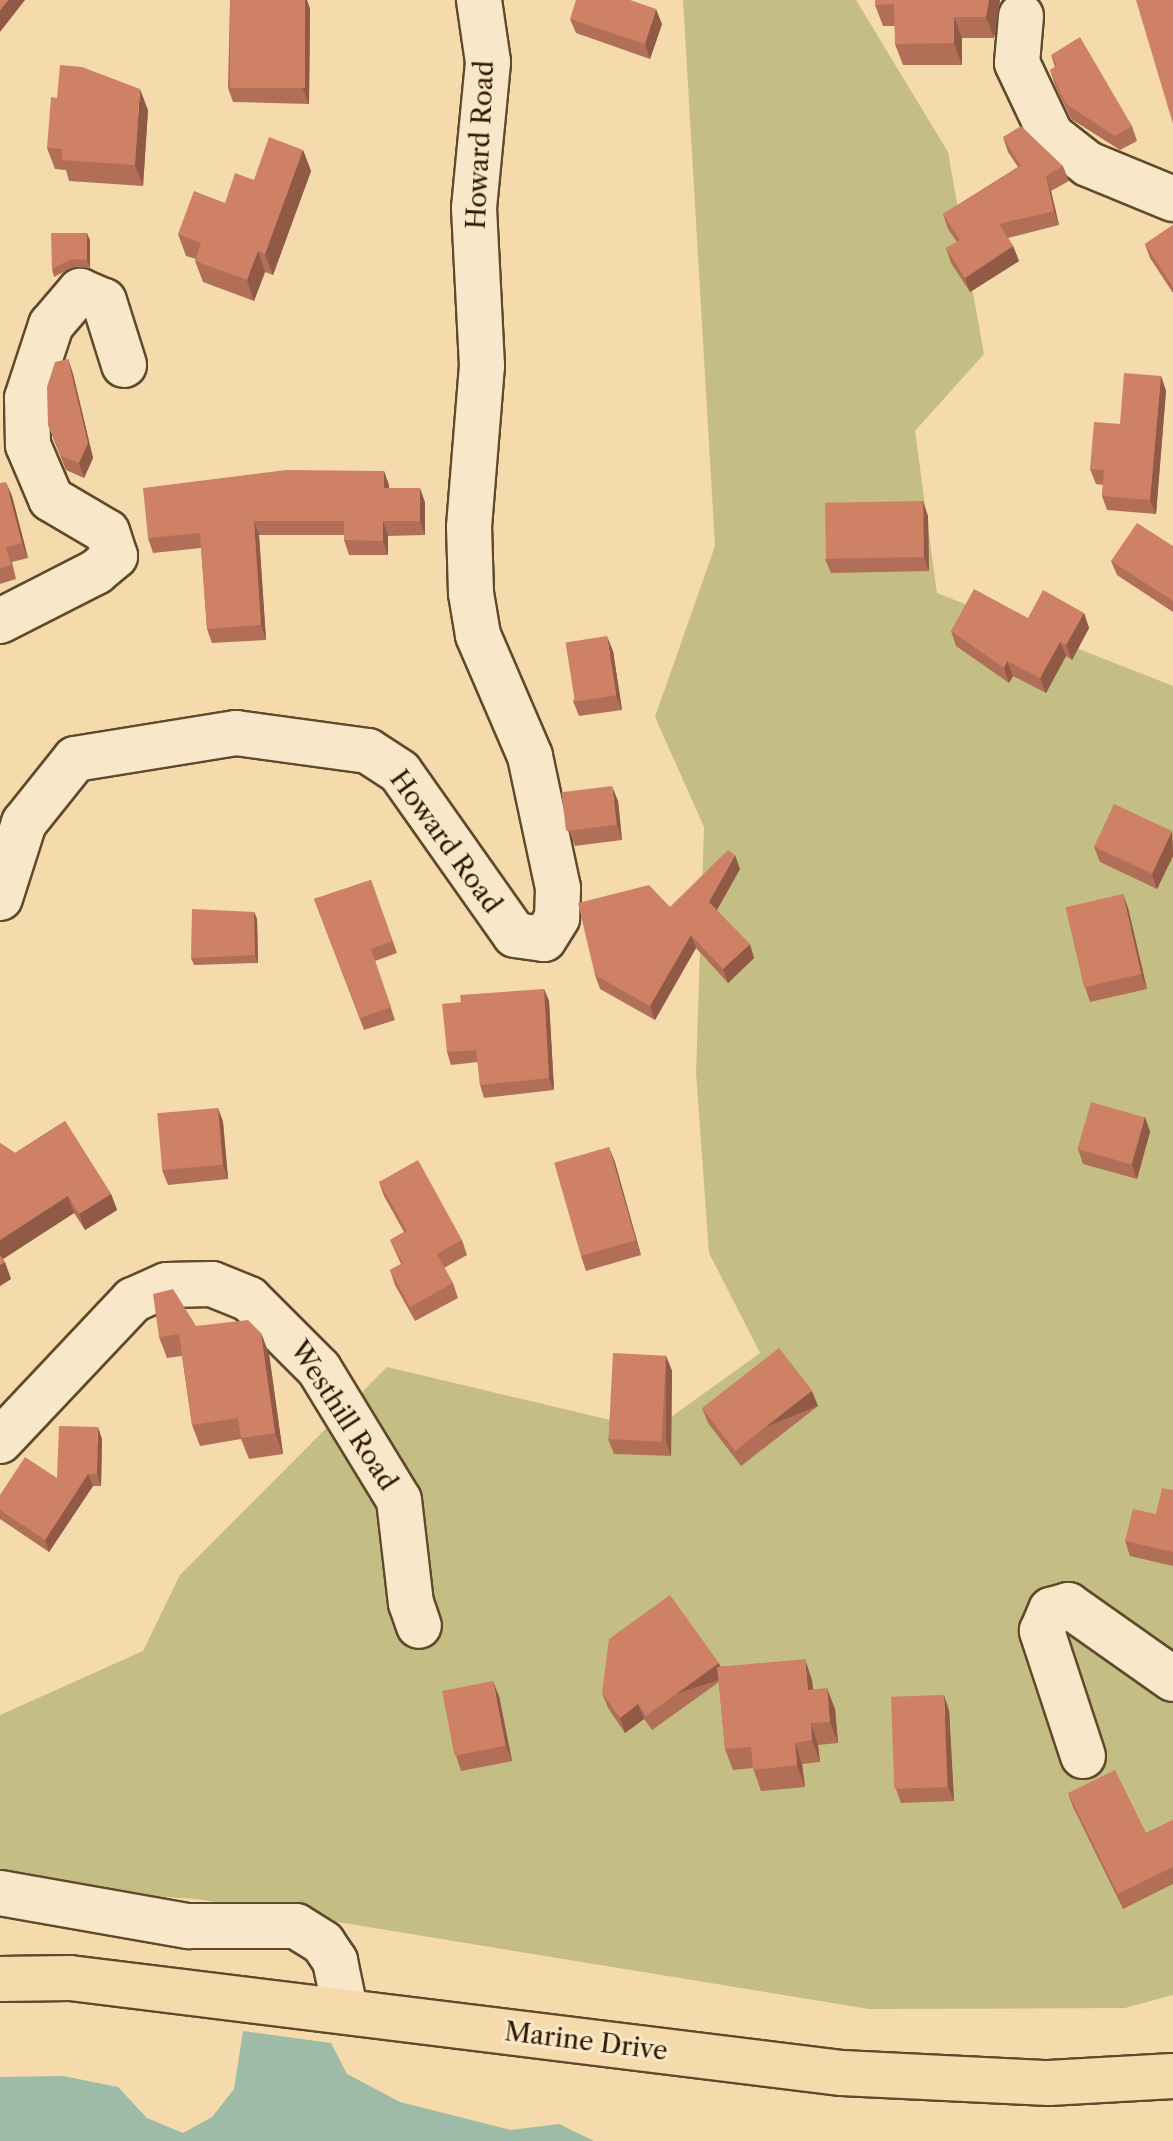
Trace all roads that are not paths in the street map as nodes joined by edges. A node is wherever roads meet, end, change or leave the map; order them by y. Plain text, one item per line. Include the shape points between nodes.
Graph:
1 (479, 0) edge
2 (1021, 16) dead end
3 (1173, 199) edge
4 (124, 365) dead end
5 (0, 621) edge
6 (0, 898) edge
7 (0, 1441) edge
8 (419, 1626) dead end
9 (1173, 1679) edge
10 (1083, 1756) dead end
11 (0, 1893) edge
12 (0, 1979) edge
13 (345, 2009) junction
14 (1173, 2076) edge

1 - 6 street, Howard Road via 488,62 474,208 482,366 469,527 471,593 478,635 530,756 558,888 557,918 544,939 515,935 400,772 368,751 236,733 75,759 24,823
2 - 3 street via 1017,63 1051,135 1088,164
4 - 5 street via 104,301 80,291 51,325 27,398 28,445 51,499 107,532 115,556 96,572
7 - 8 street, Westhill Road via 133,1300 167,1285 212,1284 249,1299 319,1369 399,1500 411,1603
9 - 10 street via 1068,1605 1051,1610 1042,1631
11 - 13 street via 188,1926 296,1926 316,1937 335,1961
12 - 13 main road, Marine Drive via 70,1978
13 - 14 main road, Marine Drive via 842,2073 1049,2083

